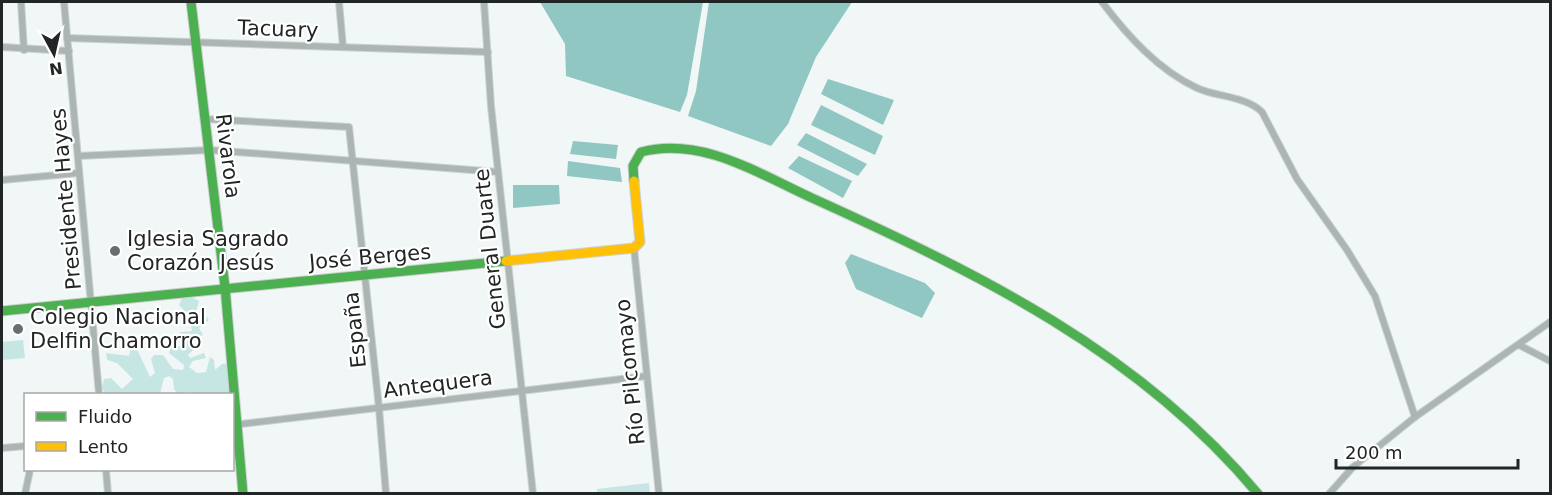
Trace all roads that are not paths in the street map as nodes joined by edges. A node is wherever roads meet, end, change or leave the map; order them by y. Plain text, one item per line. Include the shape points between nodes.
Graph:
1 (21, 2) edge
2 (64, 2) edge
3 (191, 2) edge
4 (339, 2) edge
5 (484, 2) edge
6 (1102, 2) edge
7 (67, 38) junction
8 (196, 42) junction
9 (2, 47) edge
10 (343, 47) junction
11 (24, 50) junction
12 (69, 51) junction
13 (488, 52) junction
14 (206, 119) junction
15 (210, 150) junction
16 (78, 156) junction
17 (354, 162) junction
18 (498, 172) junction
19 (80, 173) junction
20 (2, 180) edge
21 (634, 248) junction
22 (508, 262) junction
23 (366, 276) junction
24 (225, 287) junction
25 (92, 303) junction
26 (2, 311) edge
27 (1551, 322) edge
28 (1519, 345) junction
29 (1551, 361) edge
30 (647, 376) junction
31 (522, 391) junction
32 (99, 393) edge
33 (232, 393) edge
34 (379, 408) junction
35 (1415, 417) junction
36 (234, 425) edge
37 (24, 446) edge
38 (2, 448) edge
39 (30, 471) edge
40 (106, 471) edge
41 (25, 494) edge
42 (108, 494) edge
43 (243, 494) edge
44 (386, 494) edge
45 (533, 494) edge
46 (659, 494) edge
47 (1258, 494) edge
48 (1329, 494) edge

1 - 11 street
2 - 7 street, Presidente Hayes
3 - 8 street, Rivarola
4 - 10 street
5 - 13 street, General Duarte
6 - 35 street via 1158,63 1184,81 1262,112 1297,179 1375,296
7 - 8 street, Tacuary
7 - 12 street, Presidente Hayes
8 - 10 street, Tacuary
8 - 14 street, Rivarola
9 - 11 street
10 - 13 street, Tacuary
11 - 12 street
12 - 16 street, Presidente Hayes
13 - 18 street, General Duarte
14 - 15 street, Rivarola
14 - 17 street, España via 349,127
15 - 16 street
15 - 17 street
15 - 24 street, Rivarola
16 - 19 street, Presidente Hayes
17 - 18 street
17 - 23 street, España
18 - 22 street, General Duarte
19 - 20 street
19 - 25 street, Presidente Hayes
21 - 22 street, José Berges
21 - 30 street, Río Pilcomayo
21 - 47 street via 640,242 633,166 641,152 657,146 712,154 900,236 1015,295 1117,361 1201,432
22 - 23 street, José Berges
22 - 31 street, General Duarte
23 - 24 street, José Berges
23 - 34 street, España
24 - 25 street, José Berges
24 - 33 street, Rivarola
25 - 26 street, José Berges
25 - 32 street, Presidente Hayes
27 - 28 street
28 - 29 street
28 - 35 street
30 - 31 street, Antequera
30 - 46 street, Río Pilcomayo
31 - 34 street, Antequera
31 - 45 street, General Duarte
34 - 36 street, Antequera
34 - 44 street, España
35 - 48 street via 1353,467
36 - 43 street, Rivarola
37 - 38 street
39 - 41 street
40 - 42 street

